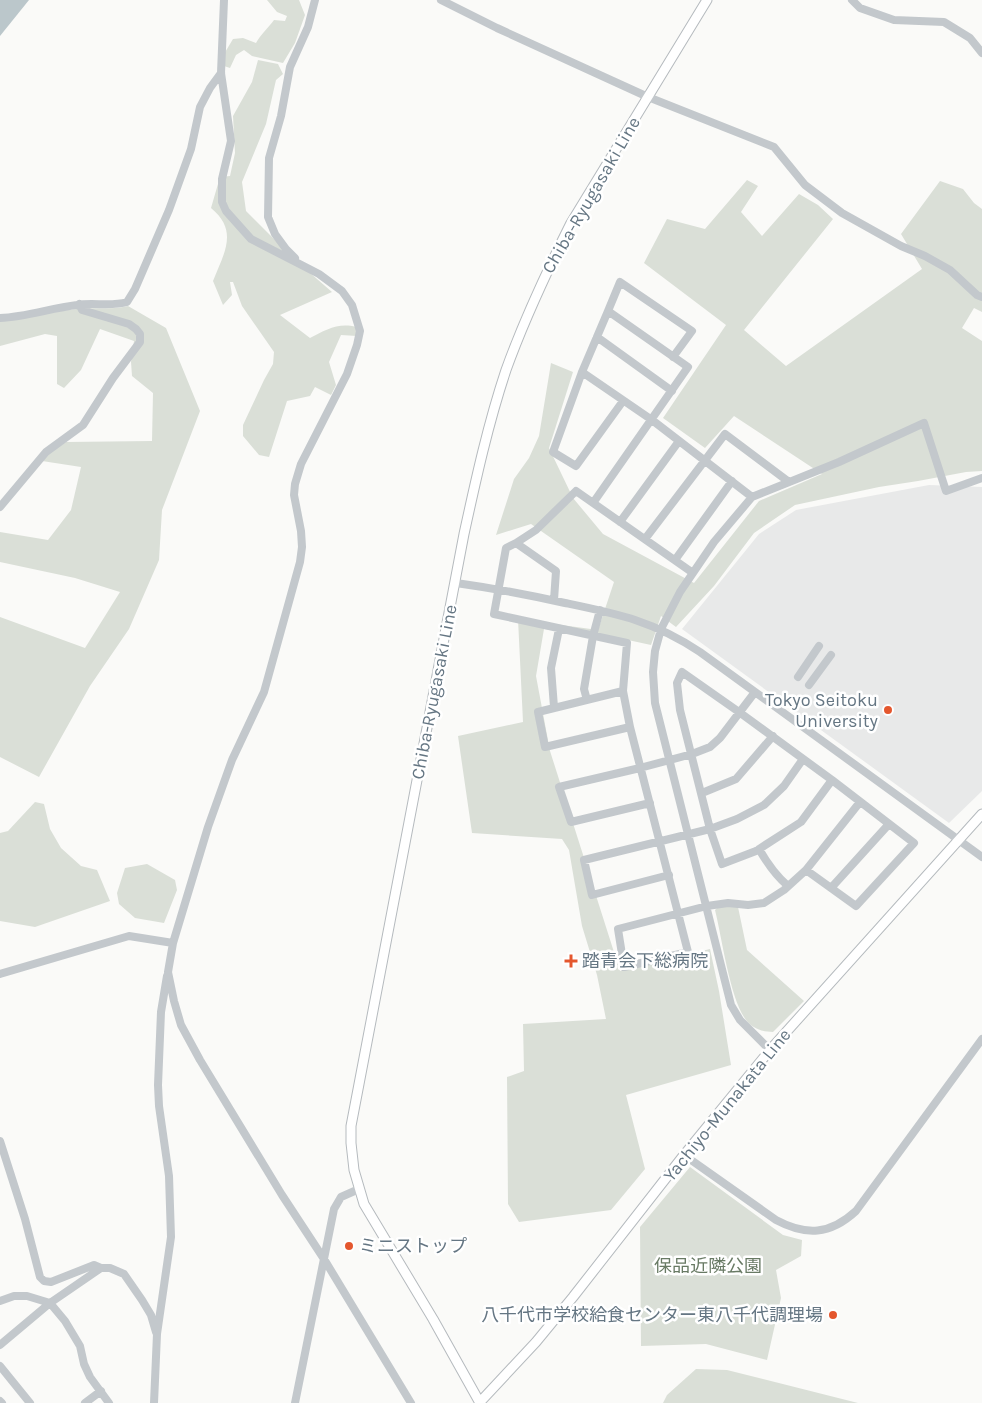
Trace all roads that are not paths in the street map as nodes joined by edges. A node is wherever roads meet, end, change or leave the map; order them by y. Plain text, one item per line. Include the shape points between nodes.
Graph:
1 (224, 0) edge
2 (315, 0) edge
3 (441, 0) edge
4 (707, 0) edge
5 (852, 0) edge
6 (982, 53) edge
7 (222, 74) junction
8 (648, 97) junction
9 (302, 265) junction
10 (982, 297) edge
11 (79, 304) junction
12 (608, 311) junction
13 (0, 318) edge
14 (597, 337) junction
15 (673, 357) junction
16 (582, 372) junction
17 (672, 391) junction
18 (623, 401) junction
19 (652, 420) junction
20 (679, 441) junction
21 (705, 461) junction
22 (982, 478) edge
23 (732, 481) junction
24 (789, 482) junction
25 (752, 496) junction
26 (593, 503) junction
27 (0, 507) edge
28 (620, 522) junction
29 (645, 539) junction
30 (516, 543) junction
31 (675, 560) junction
32 (694, 573) junction
33 (456, 583) junction
34 (499, 590) junction
35 (554, 600) junction
36 (600, 610) junction
37 (559, 629) junction
38 (661, 629) junction
39 (593, 636) junction
40 (819, 646) dead end
41 (831, 655) dead end
42 (798, 678) dead end
43 (809, 685) dead end
44 (623, 692) junction
45 (755, 692) junction
46 (587, 700) junction
47 (554, 707) junction
48 (739, 712) junction
49 (630, 727) junction
50 (773, 736) junction
51 (692, 754) junction
52 (803, 759) junction
53 (670, 760) junction
54 (640, 768) junction
55 (832, 780) junction
56 (702, 793) junction
57 (860, 802) junction
58 (650, 803) junction
59 (982, 814) edge
60 (889, 824) junction
61 (710, 829) junction
62 (687, 834) junction
63 (959, 840) junction
64 (660, 841) junction
65 (759, 850) junction
66 (982, 857) edge
67 (806, 870) junction
68 (669, 875) junction
69 (788, 886) junction
70 (831, 888) junction
71 (707, 906) junction
72 (679, 914) junction
73 (174, 943) junction
74 (168, 972) junction
75 (0, 974) edge
76 (982, 1039) edge
77 (770, 1050) junction
78 (0, 1141) edge
79 (684, 1155) junction
80 (358, 1189) junction
81 (324, 1259) junction
82 (102, 1268) junction
83 (0, 1301) edge
84 (50, 1304) junction
85 (157, 1334) junction
86 (0, 1345) edge
87 (0, 1366) edge
88 (101, 1391) junction
89 (30, 1403) edge
90 (85, 1403) edge
91 (109, 1403) edge
92 (154, 1403) edge
93 (295, 1403) edge
94 (411, 1403) edge
95 (480, 1403) edge

1 - 7 street
2 - 9 street via 308,26 290,67 269,158 267,189 268,217 275,234
3 - 8 street
4 - 8 main road, Chiba-Ryugasaki Line
5 - 6 street via 860,8 894,20 944,22 970,38
7 - 9 street via 231,141 222,179 222,202 251,239
7 - 11 street via 200,107 191,149 176,193 127,302
8 - 10 street via 774,147 805,185 842,213 950,270
8 - 33 main road, Chiba-Ryugasaki Line via 571,223 522,327 480,460
9 - 73 street via 342,291 352,305 360,331 346,374 301,464 294,495 301,531 300,562 264,692 232,760 211,818
11 - 13 street
11 - 27 street via 82,310 129,324 140,334 140,342 83,425 46,452
12 - 14 street
12 - 15 street
12 - 15 street via 620,282 692,331
14 - 16 street
14 - 17 street
15 - 17 street via 688,367
16 - 18 street
16 - 18 street via 553,452 576,466
17 - 19 street
18 - 19 street
19 - 20 street
19 - 26 street
20 - 21 street
20 - 28 street
21 - 23 street
21 - 24 street via 726,434
21 - 29 street
22 - 24 street via 946,491 924,423
23 - 25 street
23 - 31 street
24 - 25 street
25 - 32 street via 714,542
26 - 28 street
26 - 30 street via 576,491 536,530
28 - 29 street
29 - 31 street
30 - 34 street via 506,548
30 - 35 street via 556,571
31 - 32 street
32 - 38 street
33 - 34 street
33 - 80 main road, Chiba-Ryugasaki Line via 352,1119 351,1143
34 - 35 street
34 - 37 street via 494,614
35 - 36 street
36 - 38 street
36 - 39 street
37 - 39 street
37 - 47 street via 551,668
38 - 45 street via 692,646
38 - 53 street via 655,651 653,690
39 - 44 street via 628,643
39 - 46 street via 584,689
40 - 42 street
41 - 43 street
44 - 46 street
44 - 49 street
45 - 48 street
45 - 63 street
46 - 47 street
47 - 49 street via 538,712 545,747
48 - 50 street
48 - 51 street via 710,747
48 - 51 street via 682,672 677,683 680,710
49 - 54 street
50 - 52 street
50 - 56 street via 736,779
51 - 53 street
51 - 56 street
52 - 55 street
52 - 61 street via 784,786 764,805
53 - 54 street
53 - 62 street
54 - 58 street
54 - 58 street via 559,787 571,822
55 - 57 street
55 - 65 street via 801,822
56 - 61 street
57 - 60 street
57 - 67 street
58 - 64 street
59 - 63 main road, Yachiyo-Munakata Line
60 - 70 street
60 - 70 street via 914,843 856,906
61 - 62 street
61 - 65 street via 722,864
62 - 64 street
62 - 71 street
63 - 66 street
63 - 77 main road, Yachiyo-Munakata Line
64 - 68 street
64 - 68 street via 584,860 592,895
65 - 69 street
67 - 69 street
67 - 70 street
68 - 72 street
69 - 71 street via 764,903
71 - 72 street
71 - 77 street via 731,1005 740,1020
72 - 72 street via 618,929 624,967 688,952
73 - 74 street
73 - 75 street via 129,936
74 - 81 street via 182,1025 196,1052
74 - 85 street via 161,1012 158,1085 169,1176 170,1237
76 - 79 street via 856,1211 837,1225 816,1231 796,1230
77 - 79 main road, Yachiyo-Munakata Line
78 - 82 street via 40,1277 51,1282 94,1265
79 - 95 main road, Yachiyo-Munakata Line via 536,1342
80 - 81 street via 341,1197 337,1203
80 - 95 main road, Chiba-Ryugasaki Line
81 - 93 street
81 - 94 street
82 - 84 street
82 - 85 street via 124,1274 142,1300
83 - 84 street via 27,1296
84 - 86 street
84 - 88 street via 80,1346 90,1377
85 - 92 street
87 - 89 street
88 - 90 street
88 - 91 street

